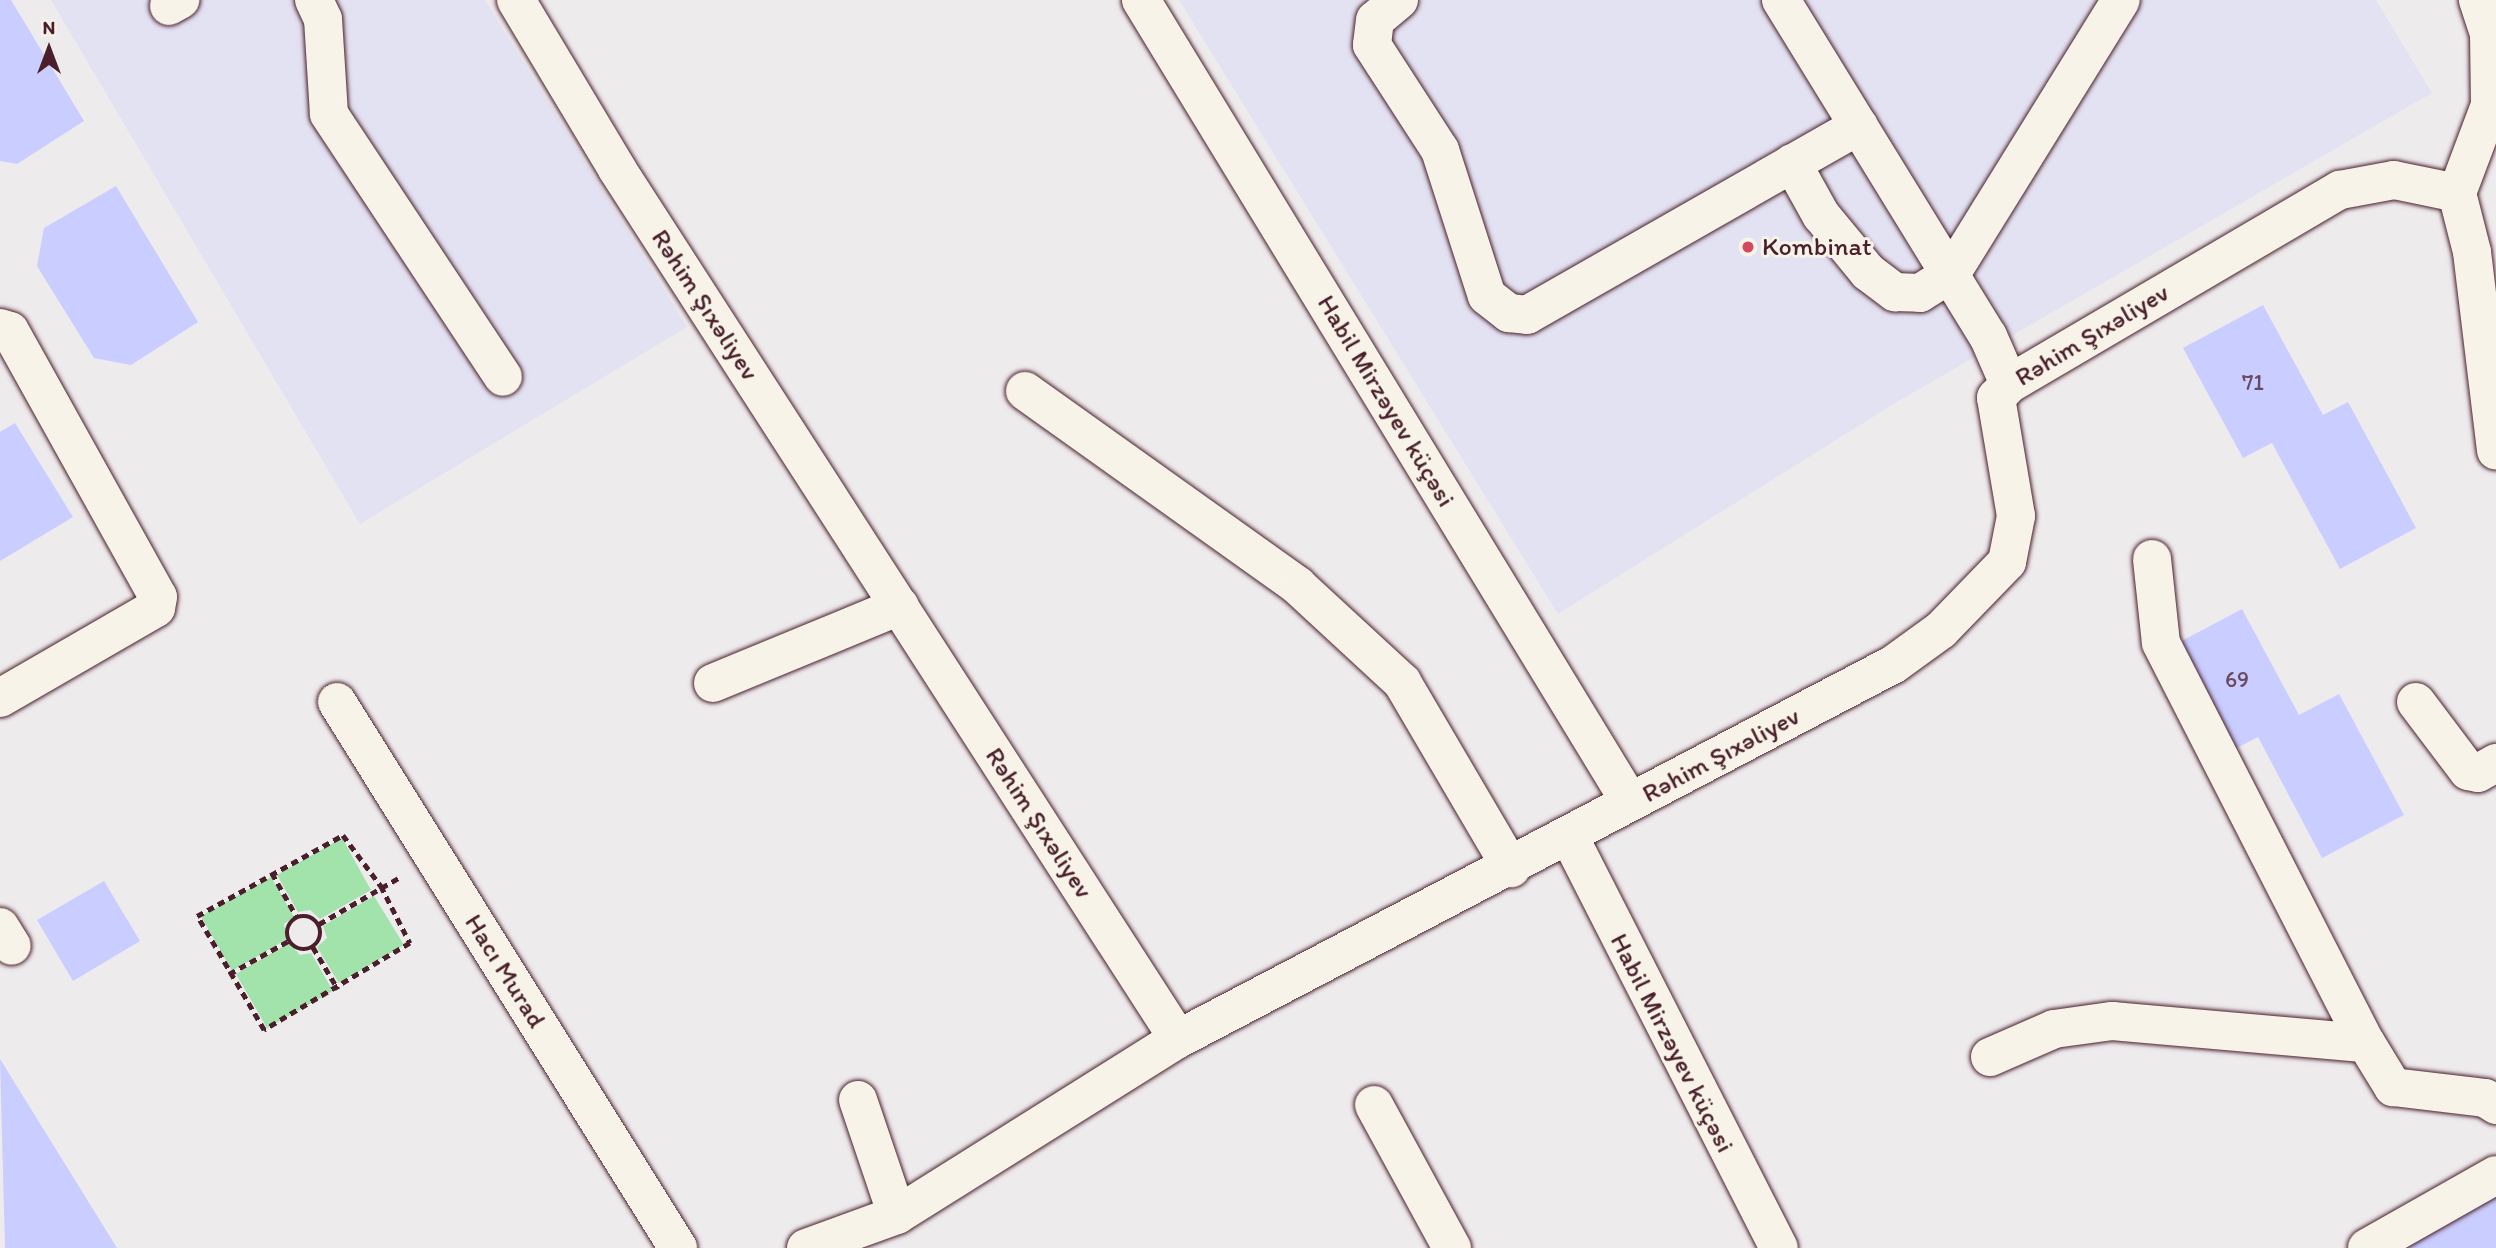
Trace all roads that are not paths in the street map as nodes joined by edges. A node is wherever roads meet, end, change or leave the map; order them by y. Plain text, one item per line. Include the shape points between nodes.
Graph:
1 (314, 0) edge
2 (516, 0) edge
3 (1141, 0) edge
4 (1781, 0) edge
5 (2121, 0) edge
6 (2478, 0) edge
7 (1384, 4) edge
8 (1859, 126) junction
9 (1792, 163) junction
10 (2457, 193) junction
11 (1951, 274) junction
12 (0, 328) edge
13 (503, 377) dead end
14 (2009, 384) junction
15 (1025, 391) dead end
16 (2496, 451) edge
17 (2152, 559) dead end
18 (900, 606) junction
19 (713, 683) dead end
20 (0, 698) edge
21 (337, 702) dead end
22 (2416, 702) dead end
23 (2496, 763) edge
24 (1630, 802) junction
25 (1569, 836) junction
26 (1511, 868) junction
27 (1178, 1040) junction
28 (2366, 1043) junction
29 (1990, 1057) dead end
30 (858, 1100) dead end
31 (1374, 1105) dead end
32 (2496, 1105) edge
33 (2496, 1175) edge
34 (897, 1215) junction
35 (676, 1244) edge
36 (806, 1248) edge
37 (1452, 1248) edge
38 (1779, 1248) edge
39 (2367, 1248) edge

1 - 13 street via 323,19 329,114
2 - 18 street, Rəhim Şıxəliyev
3 - 24 street, Habil Mirzəyev küçəsi
4 - 8 street
5 - 11 street
6 - 10 street via 2488,34 2490,105
7 - 9 street via 1372,45 1440,150 1486,296 1499,310 1527,315
8 - 9 street
8 - 11 street
9 - 11 street via 1844,244 1895,292 1920,293
10 - 14 street, Rəhim Şıxəliyev via 2394,180 2340,190
10 - 16 street via 2472,251
11 - 14 street
12 - 20 street via 10,331 158,597 156,608
14 - 24 street, Rəhim Şıxəliyev via 1996,398 2016,516 2007,562 1987,587 1895,664
15 - 26 street via 1297,586 1402,682
17 - 28 street via 2161,643
18 - 19 street
18 - 27 street, Rəhim Şıxəliyev
21 - 35 street, Hacı Murad
22 - 23 street via 2468,771 2478,773
24 - 25 street, Rəhim Şıxəliyev
25 - 26 street, Rəhim Şıxəliyev
25 - 38 street, Habil Mirzəyev küçəsi
26 - 27 street, Rəhim Şıxəliyev
27 - 34 street, Rəhim Şıxəliyev
28 - 29 street via 2112,1020 2053,1029
28 - 32 street via 2393,1087 2485,1098
30 - 34 street
31 - 37 street
33 - 39 street
34 - 36 street, Rəhim Şıxəliyev

